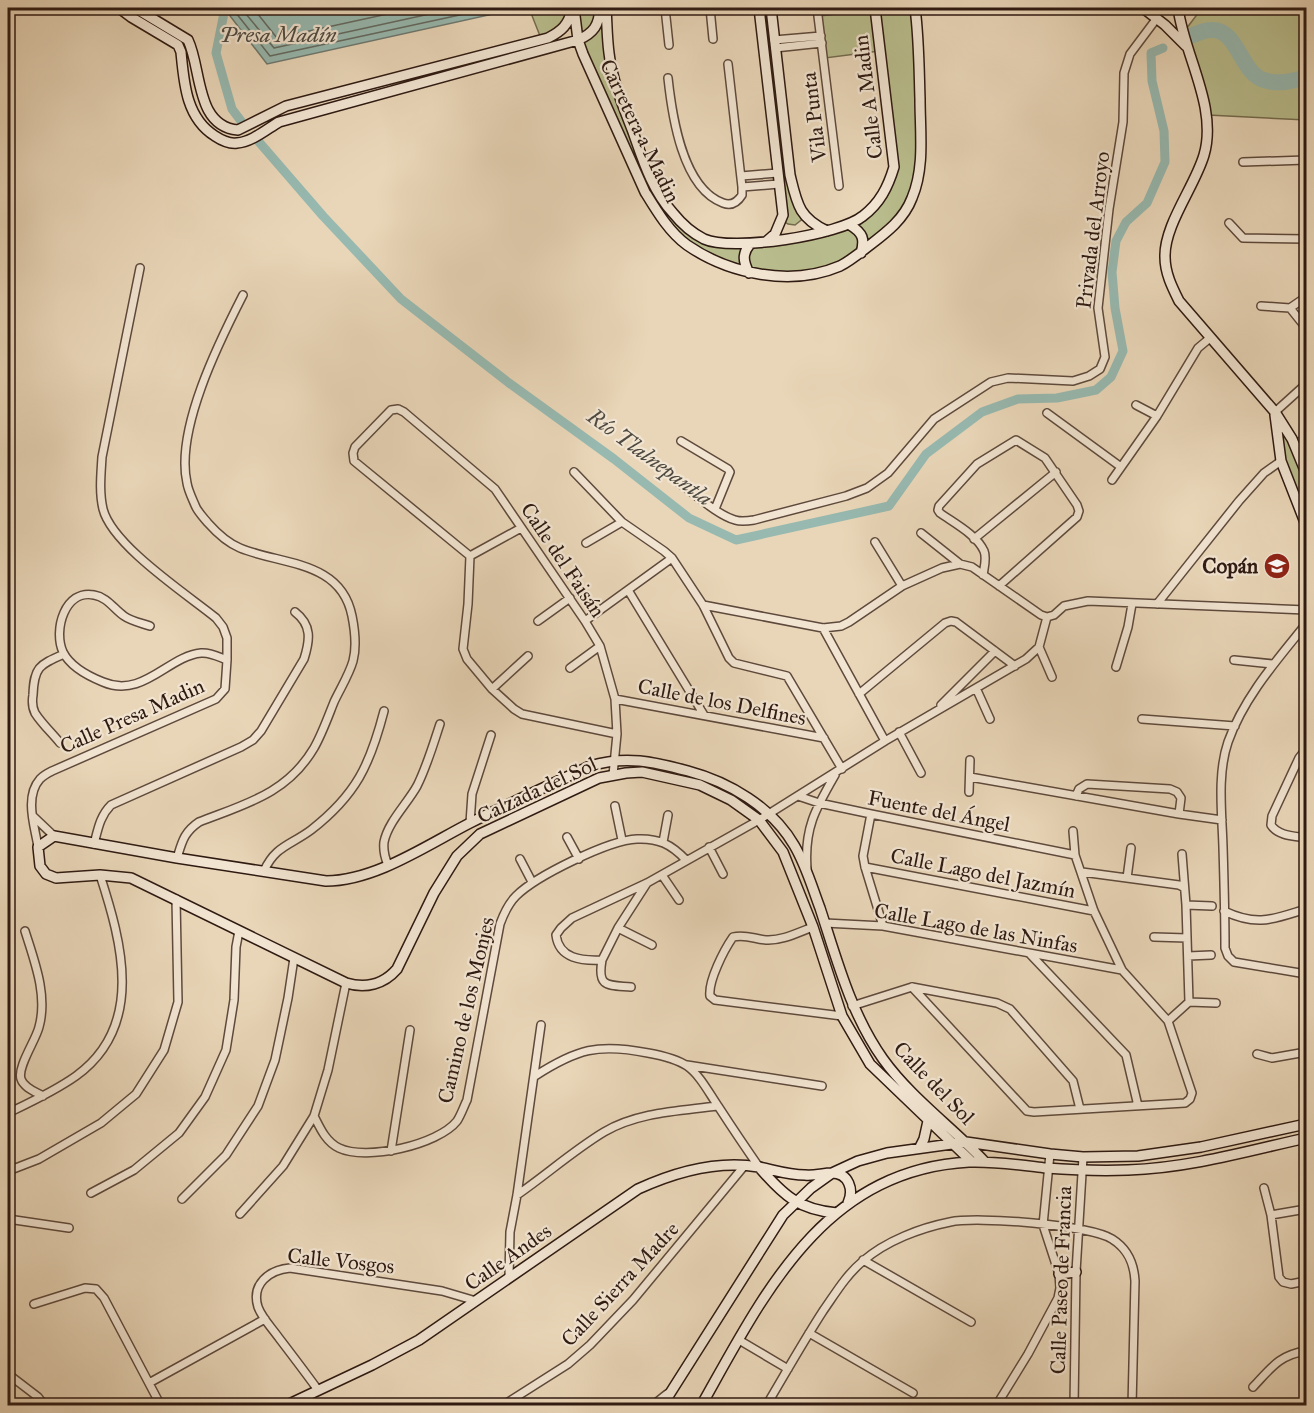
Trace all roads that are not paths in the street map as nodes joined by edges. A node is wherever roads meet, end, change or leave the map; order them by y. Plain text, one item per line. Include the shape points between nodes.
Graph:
1 (119, 8) edge
2 (135, 8) edge
3 (574, 8) edge
4 (600, 8) edge
5 (606, 8) edge
6 (666, 8) edge
7 (710, 8) edge
8 (759, 8) edge
9 (771, 8) edge
10 (817, 8) edge
11 (875, 8) edge
12 (915, 8) edge
13 (1143, 8) edge
14 (1178, 8) edge
15 (1158, 18) junction
16 (713, 39) dead end
17 (578, 40) junction
18 (821, 40) junction
19 (1185, 43) junction
20 (775, 44) junction
21 (669, 45) dead end
22 (728, 64) dead end
23 (668, 78) dead end
24 (253, 124) junction
25 (260, 133) junction
26 (1306, 160) edge
27 (1243, 162) dead end
28 (778, 173) junction
29 (741, 176) junction
30 (779, 184) junction
31 (840, 186) dead end
32 (742, 187) junction
33 (1230, 223) dead end
34 (850, 225) junction
35 (827, 231) junction
36 (1306, 239) edge
37 (767, 241) junction
38 (750, 244) junction
39 (861, 252) junction
40 (140, 268) dead end
41 (749, 273) junction
42 (243, 295) dead end
43 (1306, 297) edge
44 (1261, 306) dead end
45 (1290, 308) junction
46 (1306, 328) edge
47 (1210, 338) junction
48 (1306, 384) edge
49 (1136, 405) dead end
50 (1275, 412) junction
51 (1047, 413) dead end
52 (1157, 416) junction
53 (681, 441) dead end
54 (1306, 444) edge
55 (1296, 448) junction
56 (1281, 461) junction
57 (1121, 467) junction
58 (574, 472) dead end
59 (1056, 472) junction
60 (1306, 473) edge
61 (1112, 480) dead end
62 (678, 482) dead end
63 (716, 509) junction
64 (622, 522) junction
65 (1306, 525) edge
66 (521, 528) junction
67 (921, 532) dead end
68 (974, 539) junction
69 (875, 542) dead end
70 (586, 543) dead end
71 (470, 556) junction
72 (672, 558) junction
73 (960, 564) junction
74 (983, 575) junction
75 (902, 586) junction
76 (999, 586) junction
77 (628, 590) junction
78 (570, 597) junction
79 (1132, 604) junction
80 (1157, 604) junction
81 (703, 605) junction
82 (1306, 610) edge
83 (295, 612) dead end
84 (1047, 617) junction
85 (538, 621) dead end
86 (585, 621) junction
87 (1306, 624) edge
88 (150, 626) dead end
89 (823, 628) junction
90 (600, 646) junction
91 (1039, 647) junction
92 (995, 651) junction
93 (64, 654) junction
94 (528, 656) dead end
95 (227, 660) junction
96 (1234, 660) dead end
97 (1273, 664) junction
98 (1016, 666) junction
99 (1116, 667) dead end
100 (570, 668) dead end
101 (1052, 677) dead end
102 (976, 688) junction
103 (492, 689) junction
104 (859, 694) junction
105 (615, 699) junction
106 (384, 711) dead end
107 (935, 711) junction
108 (704, 715) junction
109 (990, 719) dead end
110 (1142, 719) dead end
111 (440, 724) dead end
112 (1235, 726) junction
113 (899, 732) junction
114 (617, 734) junction
115 (491, 735) dead end
116 (824, 738) junction
117 (885, 741) junction
118 (60, 743) dead end
119 (1306, 749) edge
120 (970, 760) dead end
121 (615, 761) junction
122 (839, 770) junction
123 (921, 773) dead end
124 (613, 775) junction
125 (970, 777) junction
126 (969, 792) dead end
127 (798, 796) junction
128 (1076, 796) junction
129 (819, 803) junction
130 (615, 806) dead end
131 (769, 814) junction
132 (871, 814) junction
133 (1179, 814) junction
134 (668, 815) dead end
135 (34, 817) junction
136 (759, 820) junction
137 (1222, 820) junction
138 (470, 823) junction
139 (1073, 831) dead end
140 (54, 836) junction
141 (567, 837) dead end
142 (1306, 838) edge
143 (622, 840) junction
144 (663, 842) junction
145 (94, 844) junction
146 (38, 847) junction
147 (709, 847) junction
148 (1131, 848) dead end
149 (1182, 854) dead end
150 (1075, 855) junction
151 (177, 858) junction
152 (579, 859) junction
153 (520, 860) dead end
154 (686, 860) junction
155 (388, 865) junction
156 (865, 867) junction
157 (264, 871) junction
158 (1082, 872) junction
159 (723, 874) dead end
160 (808, 874) junction
161 (100, 875) junction
162 (662, 875) junction
163 (1127, 878) junction
164 (532, 882) junction
165 (647, 883) junction
166 (1184, 887) junction
167 (176, 899) junction
168 (679, 900) dead end
169 (1186, 905) junction
170 (1212, 906) dead end
171 (1306, 909) edge
172 (1094, 911) junction
173 (1224, 911) junction
174 (825, 923) junction
175 (883, 926) junction
176 (813, 927) junction
177 (618, 928) junction
178 (25, 931) dead end
179 (239, 931) junction
180 (1154, 937) dead end
181 (1187, 938) junction
182 (652, 945) dead end
183 (1030, 954) junction
184 (1211, 955) dead end
185 (1188, 956) junction
186 (294, 958) junction
187 (602, 960) junction
188 (1122, 970) junction
189 (1306, 974) edge
190 (346, 984) junction
191 (630, 987) dead end
192 (912, 987) junction
193 (1189, 1002) junction
194 (1216, 1003) dead end
195 (852, 1006) junction
196 (842, 1016) junction
197 (1168, 1021) junction
198 (541, 1025) dead end
199 (410, 1030) dead end
200 (1306, 1052) edge
201 (1257, 1054) dead end
202 (687, 1065) junction
203 (535, 1076) junction
204 (822, 1086) dead end
205 (43, 1096) junction
206 (717, 1106) junction
207 (1138, 1106) junction
208 (1080, 1109) junction
209 (8, 1113) edge
210 (314, 1116) junction
211 (928, 1121) junction
212 (1306, 1125) edge
213 (1306, 1138) edge
214 (966, 1142) junction
215 (954, 1143) junction
216 (920, 1147) junction
217 (1003, 1148) junction
218 (391, 1151) junction
219 (1050, 1154) junction
220 (1083, 1157) junction
221 (972, 1162) junction
222 (985, 1162) junction
223 (1001, 1163) junction
224 (745, 1166) junction
225 (759, 1167) junction
226 (1049, 1168) junction
227 (1082, 1170) junction
228 (8, 1171) edge
229 (832, 1173) junction
230 (1263, 1188) dead end
231 (91, 1193) dead end
232 (517, 1195) junction
233 (182, 1199) dead end
234 (795, 1203) junction
235 (849, 1203) junction
236 (1306, 1209) edge
237 (837, 1213) junction
238 (240, 1214) dead end
239 (1271, 1215) junction
240 (8, 1219) edge
241 (1043, 1225) junction
242 (69, 1228) dead end
243 (1078, 1229) junction
244 (863, 1260) junction
245 (1076, 1272) junction
246 (1059, 1274) junction
247 (509, 1277) junction
248 (1306, 1281) edge
249 (476, 1301) junction
250 (34, 1304) dead end
251 (265, 1319) junction
252 (971, 1322) dead end
253 (809, 1333) junction
254 (739, 1340) junction
255 (1306, 1351) edge
256 (788, 1369) junction
257 (8, 1374) edge
258 (148, 1383) junction
259 (1252, 1387) dead end
260 (318, 1390) junction
261 (913, 1393) dead end
262 (668, 1394) junction
263 (297, 1404) edge
264 (45, 1406) edge
265 (160, 1406) edge
266 (285, 1406) edge
267 (502, 1406) edge
268 (652, 1406) edge
269 (662, 1406) edge
270 (701, 1406) edge
271 (766, 1406) edge
272 (996, 1406) edge
273 (1074, 1406) edge
274 (1132, 1406) edge

1 - 25 main road via 178,45 187,96 193,112 211,134 228,143 238,143
2 - 24 main road via 188,40 206,105 217,122 238,130
3 - 17 main road, Carretera a Madin
3 - 24 main road via 562,31 548,38 286,106
4 - 17 main road via 593,32
5 - 38 main road, Calle A Madin via 609,55 618,93 657,192 672,213 705,240
6 - 21 street
7 - 16 street
8 - 28 main road
9 - 20 main road
10 - 18 street, Vila Punta
11 - 34 main road, Calle A Madin via 894,167 883,197
12 - 39 main road, Carretera a Madin via 921,152 917,185 900,218
13 - 15 main road
14 - 19 main road
15 - 19 main road
15 - 63 street, Privada del Arroyo via 1130,54 1124,73 1123,122 1098,308 1105,357 1100,369 1073,381 1008,378 991,382 934,419 888,473 867,488 846,496 754,520 733,520
17 - 25 main road via 279,122
17 - 41 main road, Carretera a Madin via 635,171 658,213 686,244
18 - 20 street, Vila Punta
18 - 31 street, Vila Punta
19 - 47 main road via 1208,115 1207,137 1204,155 1167,239 1165,257 1179,301
20 - 35 main road via 794,191 805,218
22 - 29 street
23 - 32 street via 682,150 701,187 727,205 739,200
24 - 25 main road
26 - 27 street
28 - 29 street
28 - 30 main road
29 - 32 street
30 - 32 street
30 - 37 main road via 783,215 775,234
33 - 36 street via 1243,238
34 - 35 main road, Calle A Madin
34 - 39 main road via 860,231 864,243
35 - 37 main road, Calle A Madin
37 - 38 main road, Calle A Madin
38 - 41 main road via 743,256
39 - 41 main road, Carretera a Madin via 841,266 807,274
40 - 95 street, Calle Presa Madin via 102,457 103,510 126,546 216,618 227,638
42 - 151 street via 205,377 185,454 187,483 196,508 215,531 238,547 302,564 337,585 350,605 356,645 314,747 302,765 272,792 191,827 184,834
43 - 45 street
44 - 45 street
45 - 46 street
47 - 50 main road
47 - 52 street via 1198,348
48 - 50 street
49 - 52 street
50 - 55 main road
50 - 56 main road
51 - 57 street
52 - 57 street
53 - 63 street via 728,469
54 - 55 street
55 - 60 main road
56 - 65 main road
56 - 80 street via 1264,473 1239,501
57 - 61 street
58 - 64 street
59 - 68 street
59 - 68 street via 1045,458 1016,440 977,464 938,510
59 - 76 street via 1077,505 1077,517
62 - 63 street, Privada del Arroyo
64 - 70 street
64 - 72 street
66 - 71 street
66 - 71 street, Calle del Faisán via 495,489 404,412 391,410 355,447 354,461
66 - 78 street, Calle del Faisán
67 - 73 street
68 - 74 street via 984,550
69 - 75 street
71 - 103 street via 463,649
72 - 77 street
72 - 81 street
73 - 74 street
73 - 75 street
74 - 76 street
75 - 89 street via 849,622
76 - 84 street
77 - 86 street
77 - 108 street
78 - 85 street
78 - 86 street, Calle del Faisán
79 - 80 street
79 - 84 street via 1073,603
79 - 99 street
80 - 82 street
81 - 89 street
81 - 116 street via 729,658 734,663 787,676
83 - 145 street via 304,619 309,632 308,646 261,731 241,747 111,805 100,821
84 - 91 street
86 - 90 street, Calle del Faisán
87 - 97 street
88 - 93 street via 128,618 105,598 82,595 64,611 60,630
89 - 104 street
90 - 100 street
90 - 105 street, Calle del Faisán
91 - 98 street
91 - 101 street
92 - 98 street
92 - 104 street via 951,621
92 - 107 street
93 - 95 street via 85,673 119,686 148,679 191,655 212,654
93 - 118 street via 36,670 32,702 37,716
94 - 103 street
95 - 135 street, Calle Presa Madin via 225,689 216,699 40,779 33,791
96 - 97 street
97 - 112 street
98 - 102 street
102 - 107 street
102 - 109 street
103 - 114 street via 522,714
104 - 117 street
105 - 108 street, Calle de los Delfines
105 - 114 street, Calle del Faisán
106 - 157 street via 374,749 350,793 324,820 272,855
107 - 113 street
108 - 116 street, Calle de los Delfines
110 - 112 street
111 - 155 street via 426,768 388,831 384,844
112 - 137 street via 1223,763
113 - 117 street
113 - 123 street
114 - 121 street, Calle del Faisán
115 - 138 street via 472,794
116 - 122 street
117 - 122 street
119 - 142 street via 1271,825 1282,834
120 - 125 street
121 - 124 street, Calle del Faisán
121 - 131 main road, Calzada del Sol via 647,760 702,775 732,788
121 - 138 main road, Calzada del Sol via 590,766
122 - 127 street
122 - 129 street
124 - 136 main road, Calzada del Sol via 642,772 700,785
124 - 190 main road, Calzada del Sol via 587,783 480,834 457,856 434,893 398,969 381,983
125 - 126 street
125 - 128 street
127 - 129 street, Fuente del Ángel
127 - 131 street
128 - 133 street
128 - 133 street via 1087,784 1170,789 1180,798
129 - 132 street, Fuente del Ángel
129 - 160 street via 808,837
130 - 143 street
131 - 136 street
131 - 160 main road, Calzada del Sol via 794,844
132 - 150 street, Fuente del Ángel
132 - 156 street via 863,856
133 - 137 street
134 - 144 street
135 - 140 street
135 - 146 street, Calzada del Sol
136 - 147 street
136 - 176 main road, Calzada del Sol via 783,852
137 - 173 street
138 - 155 main road, Calzada del Sol
139 - 150 street
140 - 145 main road, Calzada del Sol
140 - 146 main road
141 - 152 street
143 - 144 street, Camino de los Monjes
143 - 152 street, Camino de los Monjes
144 - 154 street
145 - 151 main road, Calzada del Sol
146 - 161 main road, Calzada del Sol via 40,866 46,874 56,878
147 - 154 street
147 - 159 street
148 - 163 street
149 - 166 street
150 - 158 street
151 - 157 main road, Calzada del Sol
152 - 164 street, Camino de los Monjes
153 - 164 street
154 - 162 street
155 - 157 main road, Calzada del Sol via 343,881
156 - 172 street, Calle Lago del Jazmín
156 - 175 street
158 - 163 street
158 - 172 street
160 - 174 main road, Calzada del Sol
161 - 167 main road, Calzada del Sol via 131,878
161 - 205 street via 118,937 123,972 117,1022 101,1051 77,1075
162 - 165 street
162 - 168 street
163 - 166 street
164 - 218 street, Camino de los Monjes via 505,910 500,924 467,1100 457,1121 440,1134
165 - 177 street
165 - 187 street via 572,918 556,935 564,954
166 - 169 street
167 - 179 main road, Calzada del Sol
167 - 228 street via 178,1002 164,1050 136,1094 101,1123 39,1159
169 - 170 street
169 - 181 street
171 - 173 street via 1251,921
172 - 188 street
173 - 189 street via 1225,948 1234,962
174 - 175 street, Calle Lago de las Ninfas
174 - 195 main road, Calle del Sol
175 - 183 street, Calle Lago de las Ninfas
176 - 196 main road, Calle del Sol
176 - 196 street via 783,938 767,940 744,934 733,937 709,988 710,996 715,1000
177 - 182 street
177 - 187 street
178 - 205 street via 38,975 41,1003 40,1025 21,1070 21,1080
179 - 186 main road, Calzada del Sol
179 - 231 street via 226,1050 205,1097 179,1133 134,1170
180 - 181 street
181 - 185 street
183 - 188 street, Calle Lago de las Ninfas
183 - 207 street via 1126,1055
184 - 185 street
185 - 193 street
186 - 190 main road, Calzada del Sol
186 - 233 street via 275,1060 258,1106 226,1155
187 - 191 street via 601,980
188 - 197 street
190 - 210 street
192 - 195 street
192 - 208 street via 1027,1111
192 - 208 street via 997,1003 1010,1009 1072,1081
193 - 194 street
193 - 197 street
195 - 214 main road, Calle del Sol via 883,1059 928,1109
196 - 211 main road, Calle del Sol via 870,1064
197 - 207 street via 1192,1093 1190,1099 1185,1103
198 - 203 street
199 - 218 street
200 - 201 street via 1272,1058
202 - 203 street via 627,1049 601,1048 561,1059
202 - 204 street
202 - 206 street
203 - 232 street
205 - 209 street
206 - 225 street
206 - 232 street via 655,1114 604,1132
207 - 208 street
210 - 218 street, Camino de los Monjes via 327,1140 338,1148 358,1154
210 - 238 street via 283,1166
211 - 215 main road, Calle del Sol
211 - 216 main road
212 - 220 main road via 1173,1152
213 - 227 main road via 1181,1166
214 - 215 main road
214 - 217 main road
214 - 222 main road, Calle del Sol
215 - 216 main road
215 - 221 main road, Calle del Sol
216 - 229 main road via 858,1161
217 - 219 main road
217 - 223 main road
219 - 220 main road
219 - 226 street
220 - 227 street, Calle Paseo de Francia
221 - 222 main road
221 - 235 main road via 922,1168
222 - 223 main road
223 - 226 main road
224 - 225 main road, Calle Andes
224 - 247 main road, Calle Andes via 683,1172 638,1189
224 - 267 street, Calle Sierra Madre via 633,1300 590,1345 568,1364
225 - 229 main road, Calle Andes via 806,1176
225 - 234 main road
226 - 227 main road
226 - 241 street
227 - 243 street, Calle Paseo de Francia
229 - 234 main road
229 - 235 main road via 849,1184
230 - 239 street
232 - 247 street via 510,1232
234 - 237 main road
234 - 262 main road via 772,1229
235 - 237 main road
236 - 239 street
237 - 254 main road via 797,1251
239 - 248 street via 1279,1277 1291,1284
240 - 242 street
241 - 243 street
241 - 244 street via 980,1219 952,1221 908,1235
241 - 246 street
243 - 245 street, Calle Paseo de Francia
243 - 274 street via 1110,1237 1133,1262
244 - 252 street
244 - 253 street via 837,1290
245 - 246 main road
245 - 273 street, Calle Paseo de Francia
246 - 272 street via 1058,1298
247 - 249 main road, Calle Andes
249 - 251 street, Calle Vosgos via 442,1291 290,1268 279,1269 261,1281 257,1300
249 - 260 main road, Calle Andes via 419,1340
250 - 258 street via 85,1288 96,1289
251 - 258 street
251 - 260 street, Calle Vosgos
253 - 256 street
253 - 261 street
254 - 256 street
254 - 270 main road
255 - 259 street via 1280,1359
256 - 271 street
257 - 264 street
258 - 265 street
260 - 263 main road, Calle Andes
262 - 268 street
262 - 269 main road
263 - 266 main road, Calle Andes

